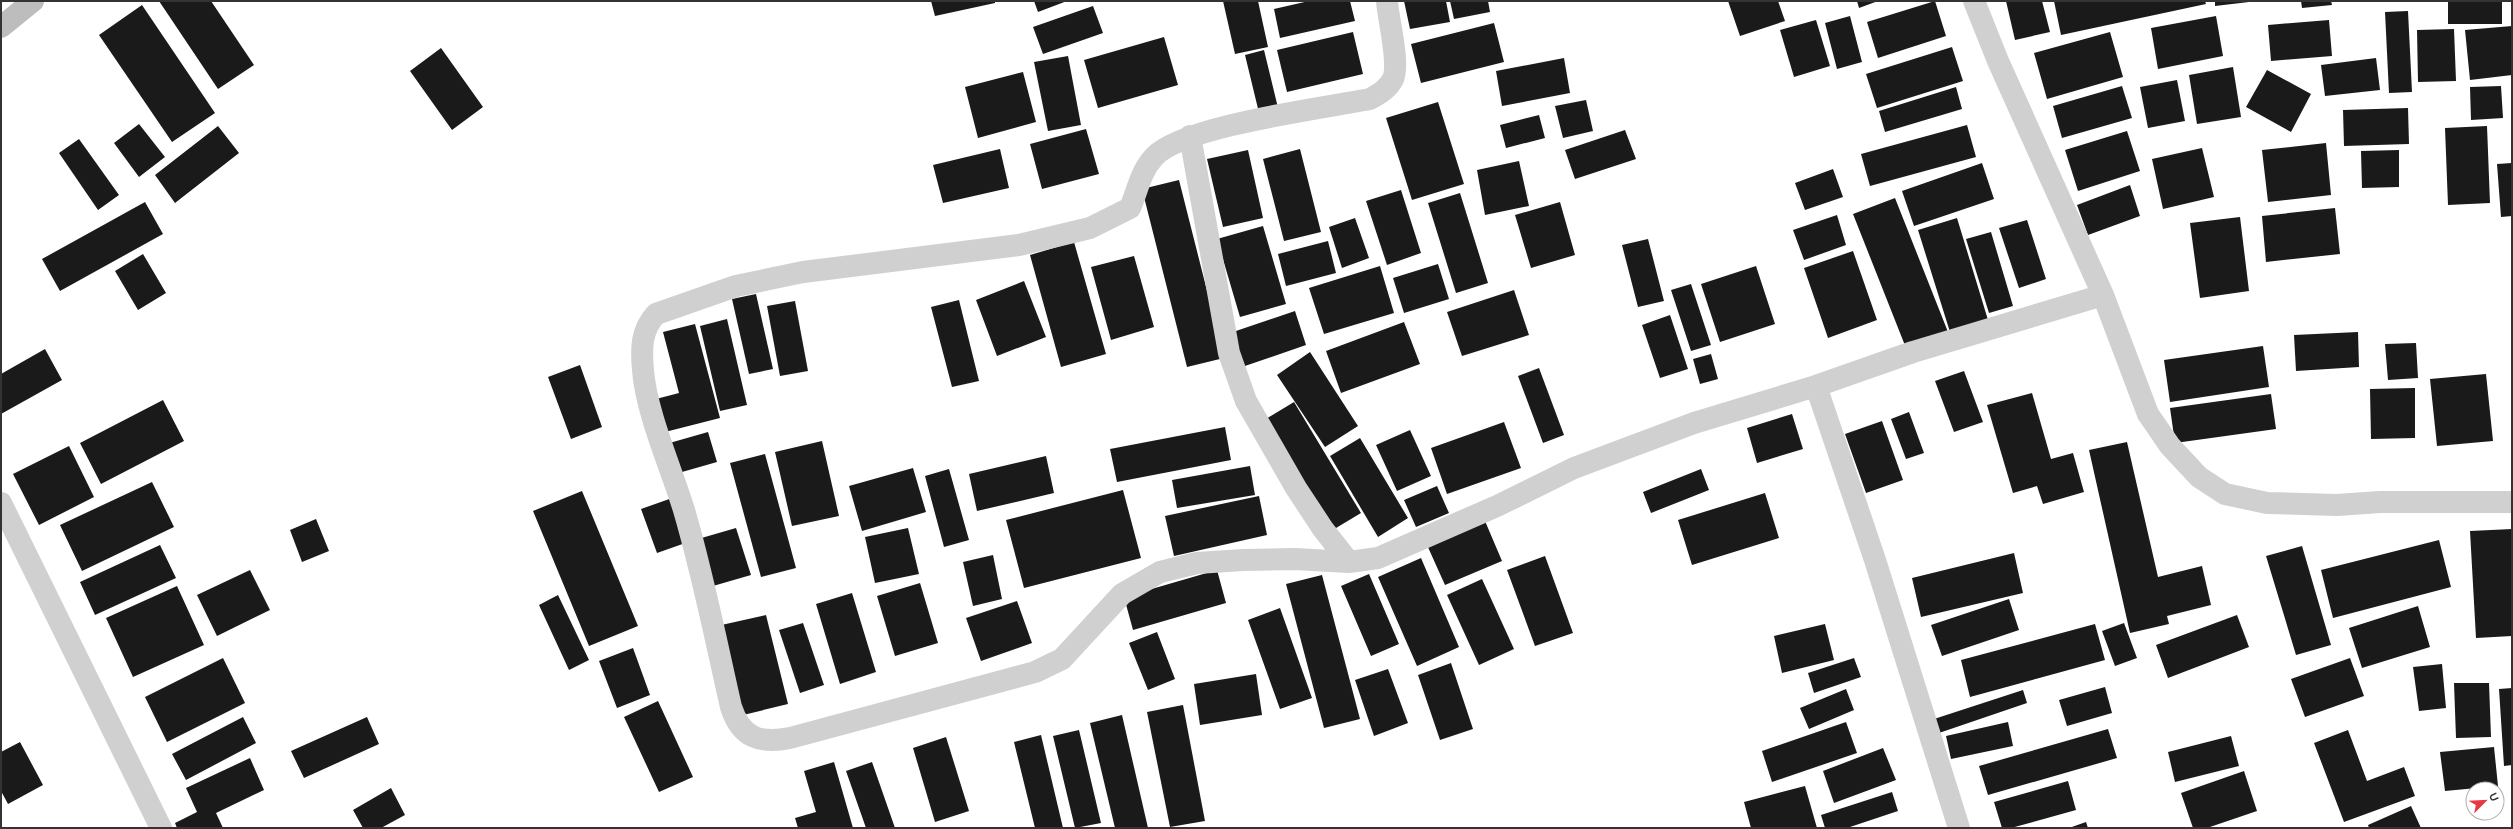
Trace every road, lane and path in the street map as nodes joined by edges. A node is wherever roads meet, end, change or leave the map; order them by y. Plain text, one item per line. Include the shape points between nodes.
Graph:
1 (33, 1) edge
2 (1387, 1) edge
3 (1974, 1) edge
4 (1, 27) edge
5 (1190, 136) junction
6 (2103, 295) junction
7 (1816, 386) junction
8 (2512, 502) edge
9 (1, 503) edge
10 (1349, 562) junction
11 (161, 828) edge
12 (1959, 828) edge

1 - 4 main road
2 - 5 street via 1395,64 1394,77 1381,93 1370,99
3 - 6 street via 1998,61
5 - 10 street via 1229,353 1246,401 1296,488
5 - 10 street via 1155,155 1137,183 1130,208 1090,228 1019,245 803,272 736,286 656,314 648,322 642,346 643,372 699,564 735,719 747,733 761,741 774,741 1034,672 1062,659 1122,594 1160,572 1197,563 1243,560 1295,558
6 - 7 street via 1913,352
6 - 8 street via 2148,414 2170,446 2199,477 2225,494 2267,503 2329,505 2380,502
7 - 10 street via 1694,423 1581,466 1402,549 1378,558
7 - 12 street via 1875,560
9 - 11 street

